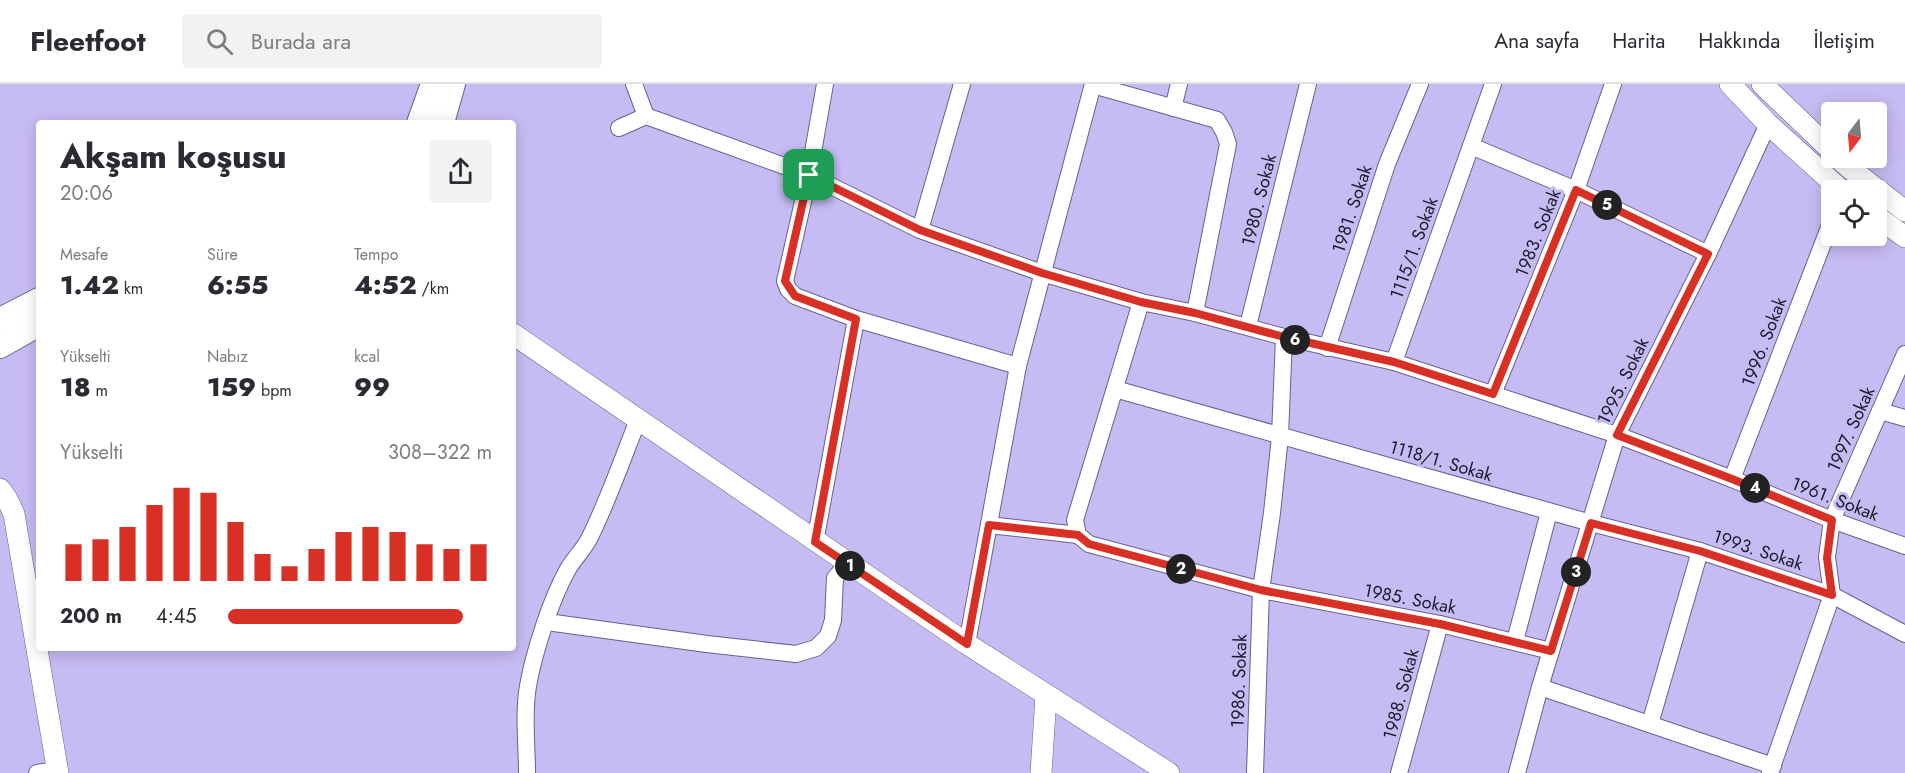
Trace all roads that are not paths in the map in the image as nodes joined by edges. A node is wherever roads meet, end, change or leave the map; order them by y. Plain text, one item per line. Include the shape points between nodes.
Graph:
1 (433, 84) edge
2 (453, 84) edge
3 (634, 84) edge
4 (825, 84) edge
5 (962, 84) edge
6 (1179, 84) edge
7 (1308, 84) edge
8 (1420, 84) edge
9 (1493, 84) edge
10 (1613, 84) edge
11 (1730, 84) edge
12 (1762, 84) edge
13 (1093, 85) edge
14 (1173, 108) junction
15 (646, 116) junction
16 (420, 120) edge
17 (443, 120) edge
18 (1768, 124) junction
19 (619, 128) dead end
20 (1821, 140) edge
21 (1471, 146) junction
22 (1851, 168) edge
23 (809, 175) junction
24 (1830, 180) edge
25 (1576, 190) junction
26 (1905, 211) edge
27 (1887, 224) edge
28 (920, 230) junction
29 (1905, 237) edge
30 (1822, 246) edge
31 (1708, 254) junction
32 (1042, 273) junction
33 (36, 302) edge
34 (1141, 302) junction
35 (1195, 313) junction
36 (856, 319) junction
37 (0, 320) edge
38 (36, 326) edge
39 (1248, 326) junction
40 (516, 336) edge
41 (1284, 337) junction
42 (0, 346) edge
43 (1327, 348) junction
44 (1905, 354) edge
45 (1394, 362) junction
46 (1018, 366) junction
47 (1115, 389) junction
48 (1493, 394) junction
49 (1880, 411) junction
50 (1905, 418) edge
51 (638, 420) junction
52 (1617, 435) junction
53 (1280, 436) junction
54 (1732, 479) junction
55 (0, 489) edge
56 (1549, 512) junction
57 (1832, 520) junction
58 (1591, 523) junction
59 (989, 525) junction
60 (1078, 535) junction
61 (815, 542) junction
62 (1905, 546) edge
63 (1700, 551) junction
64 (847, 564) junction
65 (1261, 590) junction
66 (1832, 595) junction
67 (547, 622) junction
68 (1440, 624) junction
69 (1905, 634) edge
70 (1515, 641) junction
71 (967, 644) junction
72 (1551, 651) junction
73 (1540, 687) junction
74 (1046, 696) junction
75 (1650, 724) junction
76 (1771, 769) edge
77 (51, 772) edge
78 (527, 773) edge
79 (1041, 773) edge
80 (1169, 773) edge
81 (1255, 773) edge
82 (1399, 773) edge
83 (1517, 773) edge

1 - 16 main road
2 - 17 main road
3 - 15 street
4 - 23 street
5 - 28 street
6 - 14 street
7 - 39 street, 1980. Sokak
8 - 43 street, 1981. Sokak via 1387,164
9 - 21 street, 1115/1. Sokak
10 - 25 street, 1983. Sokak
11 - 18 street
12 - 20 street
13 - 14 street
13 - 32 street
14 - 35 street via 1217,120 1227,144
15 - 19 street
15 - 23 street, 1961. Sokak
18 - 24 street
18 - 31 street, 1995. Sokak
21 - 25 street
21 - 45 street, 1115/1. Sokak
22 - 26 street
23 - 28 street, 1961. Sokak
23 - 36 street via 785,281 795,296
25 - 31 street
25 - 48 street, 1983. Sokak
27 - 29 street
28 - 32 street, 1961. Sokak
30 - 54 street, 1996. Sokak
31 - 52 street, 1995. Sokak
32 - 34 street, 1961. Sokak
32 - 46 street
33 - 37 main road
34 - 35 street, 1961. Sokak
34 - 47 street
35 - 39 street, 1961. Sokak
36 - 46 street
36 - 61 street
38 - 42 main road
39 - 41 street, 1961. Sokak
40 - 51 street
41 - 43 street, 1961. Sokak
41 - 53 street, 1986. Sokak
43 - 45 street, 1961. Sokak
44 - 49 street, 1997. Sokak
45 - 48 street, 1961. Sokak
46 - 59 street
47 - 53 street, 1118/1. Sokak
47 - 60 street via 1075,520
48 - 52 street, 1961. Sokak
49 - 50 street
49 - 57 street, 1997. Sokak
51 - 61 street
51 - 67 street via 600,516 558,588
52 - 54 street, 1961. Sokak
52 - 58 street, 1995. Sokak
53 - 56 street, 1118/1. Sokak
53 - 65 street, 1986. Sokak
54 - 57 street, 1961. Sokak
55 - 77 street via 14,514
56 - 58 street, 1118/1. Sokak
56 - 70 street
57 - 62 street, 1961. Sokak
57 - 66 street, 1997. Sokak via 1827,558
58 - 63 street, 1993. Sokak
58 - 72 street, 1995. Sokak
59 - 60 street
59 - 71 street
60 - 65 street, 1985. Sokak via 1089,544
61 - 64 street
63 - 66 street, 1993. Sokak
63 - 75 street
64 - 67 street via 835,578 833,620 828,636 816,648 796,654
64 - 71 street
65 - 68 street, 1985. Sokak
65 - 81 street, 1986. Sokak
66 - 69 street, 1993. Sokak
66 - 76 street
67 - 78 street via 527,688
68 - 70 street, 1985. Sokak
68 - 82 street, 1988. Sokak
70 - 72 street, 1985. Sokak
71 - 74 street
72 - 73 street, 1995. Sokak
73 - 75 street
73 - 83 street, 1995. Sokak
74 - 79 street
74 - 80 street
75 - 76 street

